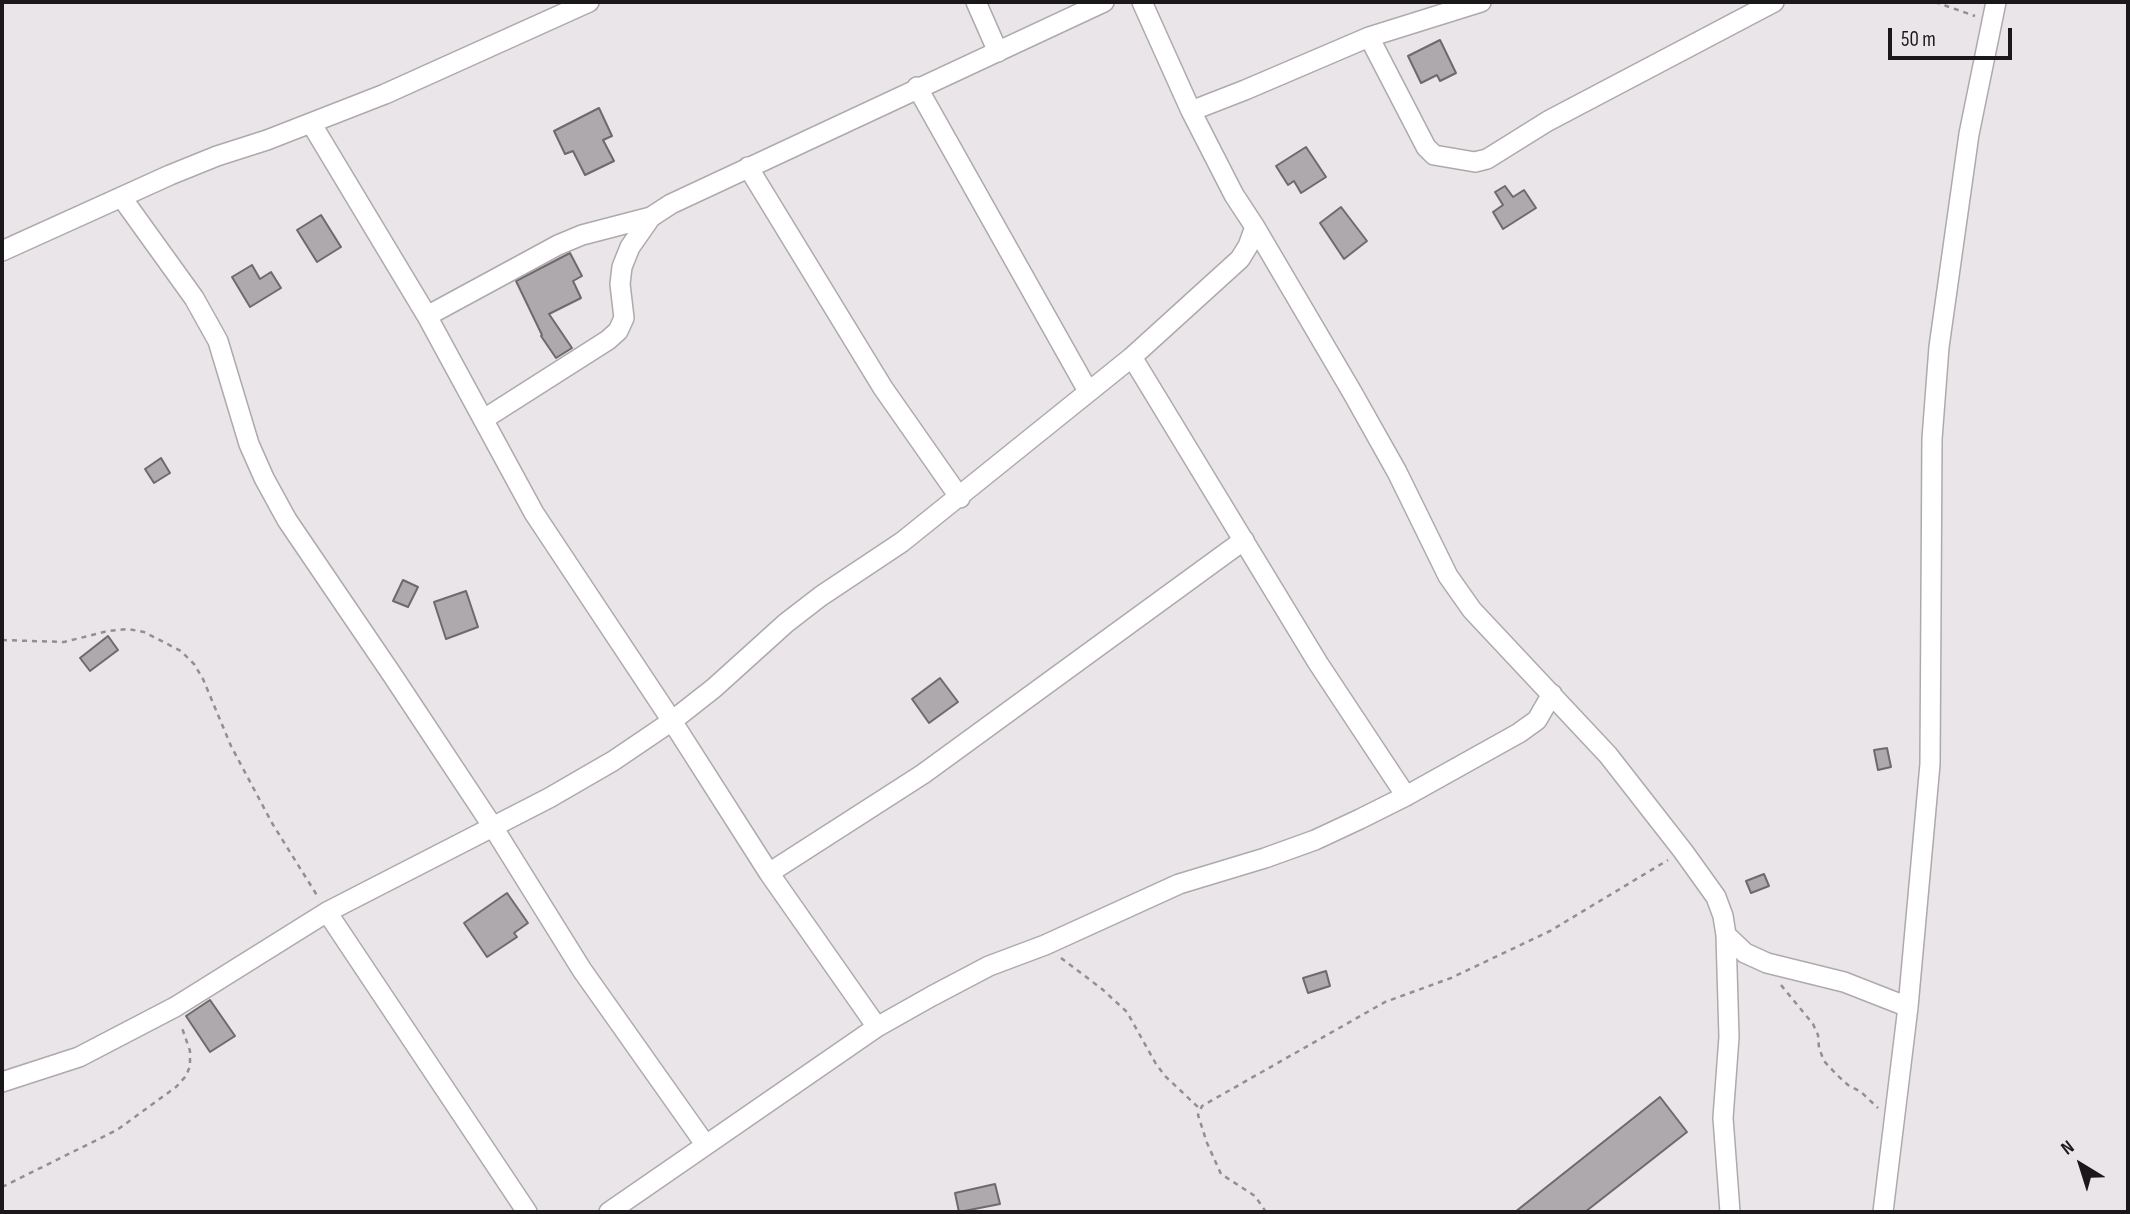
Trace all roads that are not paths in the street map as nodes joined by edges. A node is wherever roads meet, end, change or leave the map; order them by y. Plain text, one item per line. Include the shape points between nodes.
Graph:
1 (589, 2) edge
2 (976, 2) edge
3 (1104, 2) edge
4 (1142, 2) edge
5 (1481, 2) edge
6 (1774, 2) edge
7 (1996, 2) edge
8 (1369, 37) junction
9 (998, 52) junction
10 (917, 88) junction
11 (1191, 111) junction
12 (311, 123) junction
13 (748, 167) junction
14 (122, 198) junction
15 (650, 217) junction
16 (1255, 227) junction
17 (2, 251) edge
18 (427, 316) junction
19 (1132, 357) junction
20 (1088, 391) junction
21 (484, 419) junction
22 (960, 498) junction
23 (1244, 540) junction
24 (1552, 694) junction
25 (672, 721) junction
26 (1406, 796) junction
27 (493, 827) junction
28 (769, 873) junction
29 (327, 912) junction
30 (1726, 935) junction
31 (1908, 1007) junction
32 (877, 1027) junction
33 (2, 1082) edge
34 (705, 1144) junction
35 (527, 1212) edge
36 (609, 1212) edge
37 (1730, 1212) edge
38 (1883, 1212) edge

1 - 12 street
2 - 9 street
3 - 9 street
4 - 11 street
5 - 8 street
6 - 8 street via 1475,162 1434,155 1426,147
7 - 31 street via 1969,134 1939,347 1932,439 1930,764
8 - 11 street
9 - 10 street
10 - 13 street
10 - 20 street
11 - 16 street
12 - 14 street via 170,175
12 - 18 street
13 - 15 street
13 - 22 street via 883,388
14 - 17 street
14 - 27 street via 194,298 218,341 249,444 287,520
15 - 18 street via 558,245
15 - 21 street via 622,267 624,318 618,331
16 - 19 street via 1240,259
16 - 24 street via 1397,472 1448,576 1472,610
18 - 21 street
19 - 20 street
19 - 23 street
20 - 22 street
21 - 25 street via 534,513
22 - 25 street via 786,623
23 - 26 street
23 - 28 street via 923,774
24 - 26 street via 1537,720 1519,733
24 - 30 street via 1608,755 1683,851 1716,897
25 - 27 street via 613,761
25 - 28 street
26 - 32 street via 1315,840 1178,884 989,966
27 - 29 street
27 - 34 street via 582,970
28 - 32 street
29 - 33 street via 175,1007 79,1056
29 - 35 street
30 - 31 street via 1745,954 1767,963 1844,982
30 - 37 street via 1729,1037 1723,1118
31 - 38 street
32 - 34 street
34 - 36 street

